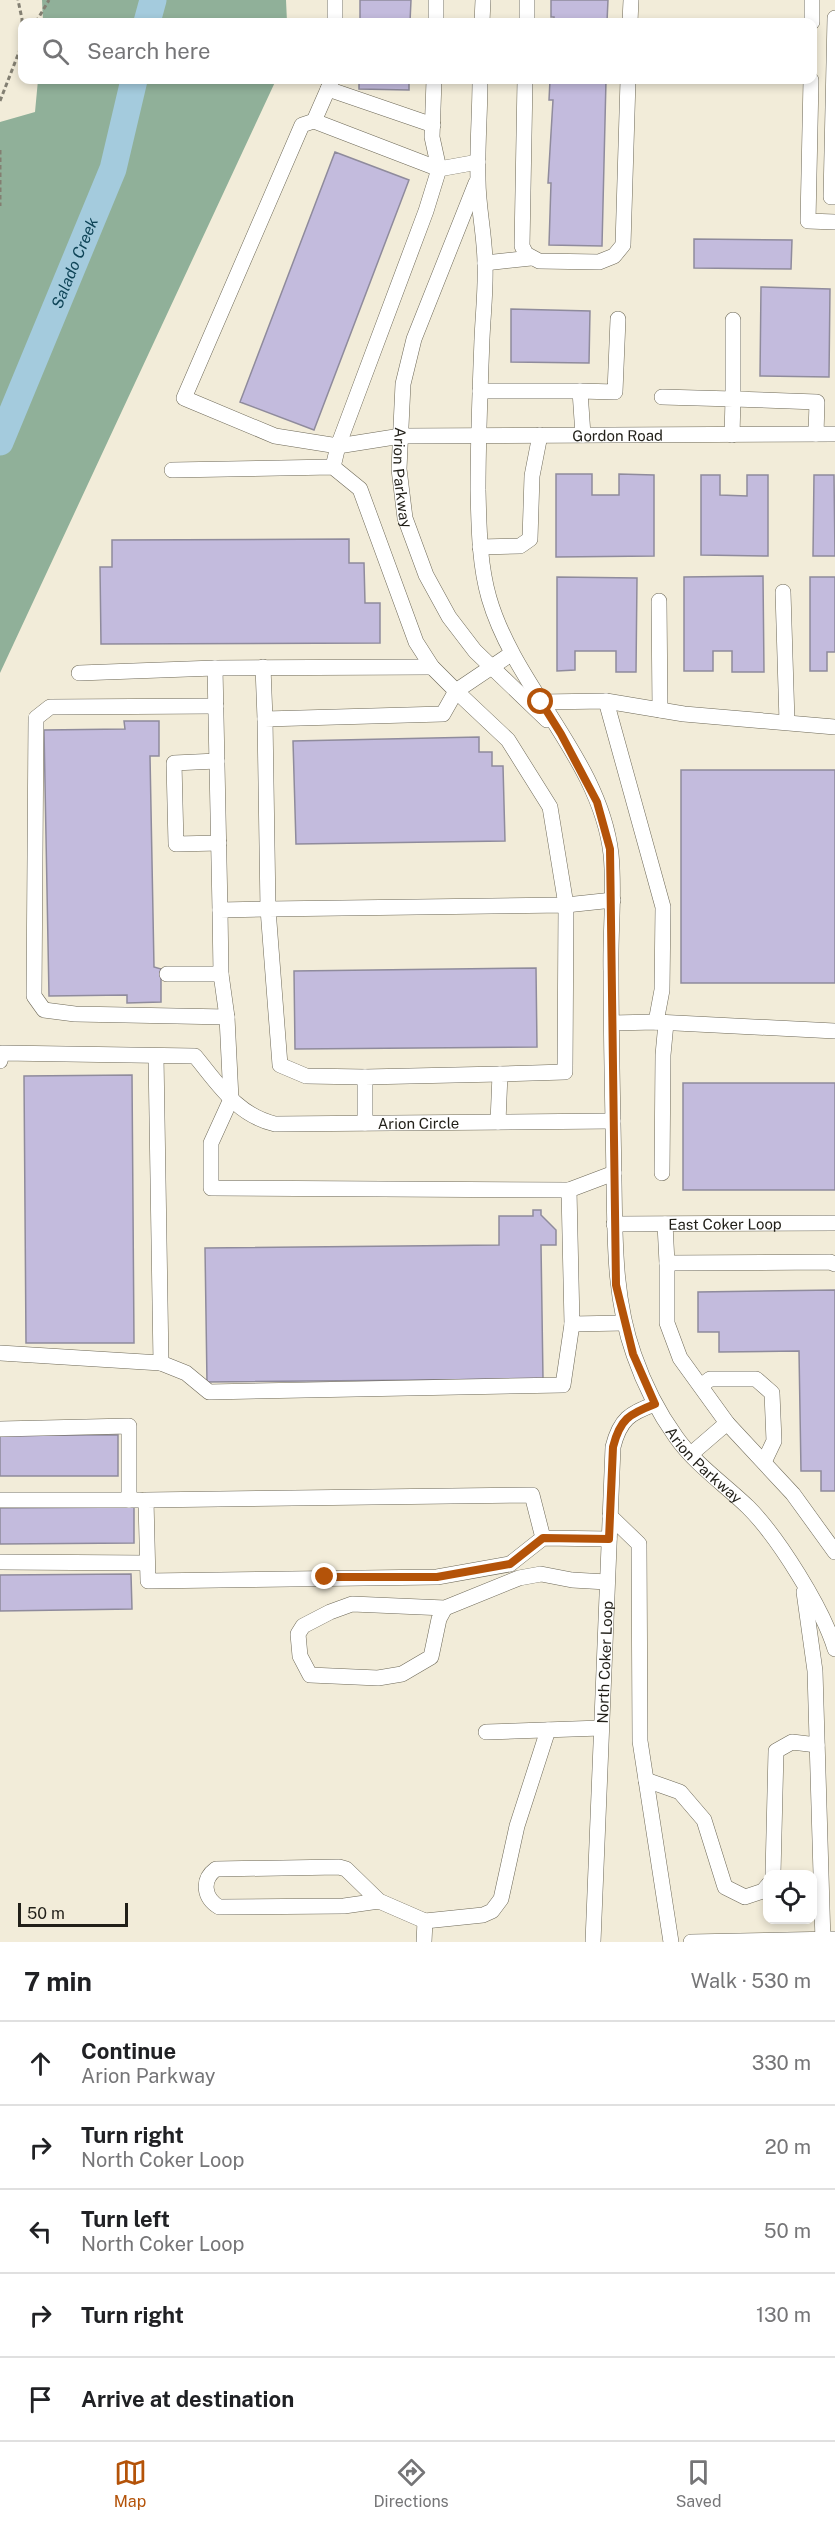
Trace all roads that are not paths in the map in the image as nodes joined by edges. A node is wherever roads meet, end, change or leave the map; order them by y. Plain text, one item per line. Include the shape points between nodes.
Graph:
1 (335, 0) edge
2 (436, 0) edge
3 (483, 0) edge
4 (527, 0) edge
5 (631, 0) edge
6 (812, 0) edge
7 (335, 18) edge
8 (436, 18) edge
9 (482, 18) edge
10 (527, 18) edge
11 (630, 18) edge
12 (812, 18) edge
13 (835, 18) edge
14 (330, 84) edge
15 (434, 84) edge
16 (480, 84) edge
17 (525, 84) edge
18 (628, 84) edge
19 (811, 84) edge
20 (314, 122) junction
21 (433, 125) junction
22 (478, 162) junction
23 (438, 169) junction
24 (478, 180) junction
25 (835, 197) edge
26 (835, 222) edge
27 (531, 258) junction
28 (485, 262) junction
29 (618, 320) dead end
30 (733, 320) dead end
31 (480, 391) junction
32 (580, 391) junction
33 (662, 396) dead end
34 (733, 399) junction
35 (816, 434) junction
36 (835, 434) edge
37 (478, 435) junction
38 (540, 435) junction
39 (583, 435) junction
40 (732, 435) junction
41 (401, 436) junction
42 (338, 446) junction
43 (333, 467) junction
44 (172, 470) dead end
45 (480, 547) junction
46 (783, 592) dead end
47 (659, 601) dead end
48 (511, 654) junction
49 (263, 667) junction
50 (432, 667) junction
51 (215, 668) junction
52 (492, 668) junction
53 (79, 673) dead end
54 (456, 690) junction
55 (606, 701) junction
56 (541, 702) junction
57 (216, 706) junction
58 (660, 710) junction
59 (265, 719) junction
60 (787, 722) junction
61 (835, 727) edge
62 (561, 734) junction
63 (217, 761) junction
64 (219, 843) junction
65 (613, 900) junction
66 (566, 905) junction
67 (268, 909) junction
68 (220, 910) junction
69 (167, 974) dead end
70 (220, 974) junction
71 (227, 1017) junction
72 (661, 1022) junction
73 (612, 1023) junction
74 (835, 1031) edge
75 (156, 1056) junction
76 (0, 1061) edge
77 (500, 1074) junction
78 (365, 1077) junction
79 (231, 1099) junction
80 (614, 1120) junction
81 (498, 1122) junction
82 (365, 1123) junction
83 (614, 1173) junction
84 (662, 1173) dead end
85 (569, 1190) junction
86 (835, 1223) edge
87 (614, 1224) junction
88 (665, 1224) junction
89 (667, 1263) junction
90 (835, 1264) edge
91 (624, 1323) junction
92 (572, 1324) junction
93 (0, 1353) edge
94 (161, 1363) junction
95 (701, 1386) junction
96 (655, 1404) junction
97 (727, 1423) junction
98 (0, 1429) edge
99 (691, 1454) junction
100 (764, 1462) junction
101 (0, 1500) edge
102 (129, 1500) junction
103 (146, 1500) junction
104 (610, 1516) junction
105 (543, 1538) junction
106 (609, 1539) junction
107 (835, 1552) edge
108 (0, 1562) edge
109 (147, 1563) junction
110 (607, 1582) junction
111 (802, 1584) junction
112 (445, 1608) junction
113 (830, 1620) edge
114 (810, 1628) junction
115 (835, 1649) edge
116 (601, 1728) junction
117 (549, 1730) junction
118 (486, 1732) dead end
119 (817, 1745) junction
120 (646, 1780) junction
121 (773, 1870) edge
122 (763, 1891) edge
123 (380, 1901) junction
124 (425, 1921) junction
125 (827, 1940) edge
126 (424, 1942) edge
127 (593, 1942) edge
128 (671, 1942) edge
129 (691, 1942) edge

1 - 7 street
2 - 8 street
3 - 9 street
4 - 10 street
5 - 11 street
6 - 12 street
13 - 25 street via 831,197
14 - 20 street
14 - 21 street
15 - 21 street
16 - 22 street, Arion Parkway
17 - 27 street via 522,246
18 - 27 street via 623,244 614,256 599,262
19 - 26 street via 808,221
20 - 23 street
20 - 42 street, Gordon Road via 302,125 184,398 275,435
21 - 23 street
22 - 23 street
22 - 24 street, Arion Parkway
23 - 42 street
24 - 28 street, Arion Parkway
24 - 41 street, Arion Parkway via 414,339 403,384
27 - 28 street
28 - 31 street, Arion Parkway
29 - 32 street via 615,392
30 - 34 street
31 - 32 street
31 - 37 street, Arion Parkway
32 - 39 street
33 - 34 street
34 - 35 street via 817,402
34 - 40 street
35 - 36 street, Gordon Road
35 - 40 street, Gordon Road
37 - 38 street, Gordon Road
37 - 41 street, Gordon Road
37 - 45 street, Arion Parkway
38 - 39 street, Gordon Road
38 - 45 street via 532,476 530,539 520,546
39 - 40 street, Gordon Road
41 - 42 street, Gordon Road
41 - 52 street, Arion Parkway via 399,469 405,518 426,575 449,617
42 - 43 street
43 - 44 street
43 - 50 street via 360,489 416,642
45 - 48 street, Arion Parkway via 489,601
46 - 60 street
47 - 58 street
48 - 52 street
48 - 56 street, Arion Parkway
49 - 50 street
49 - 51 street
49 - 59 street
50 - 54 street
51 - 53 street
51 - 57 street
52 - 54 street
52 - 62 street, Arion Parkway
54 - 59 street via 443,714
54 - 66 street via 508,740 550,807
55 - 56 street
55 - 58 street
55 - 72 street via 663,907
56 - 62 street, Arion Parkway
57 - 63 street
57 - 71 street via 50,707 36,718 34,996 45,1010 75,1014
58 - 60 street
59 - 67 street
60 - 61 street
62 - 65 street, Arion Parkway via 597,802 610,849
63 - 64 street
63 - 64 street via 174,763 176,844
64 - 68 street
65 - 66 street
65 - 73 street, Arion Parkway
66 - 67 street
66 - 77 street via 565,1072
67 - 68 street
67 - 78 street via 279,1065 306,1076
68 - 70 street
69 - 70 street
70 - 71 street
71 - 79 street
72 - 73 street
72 - 74 street
72 - 84 street
73 - 80 street, Arion Parkway
75 - 76 street via 2,1053
75 - 79 street, Arion Circle via 195,1056
75 - 94 street
77 - 78 street
77 - 81 street
78 - 82 street
79 - 82 street, Arion Circle via 258,1120 275,1124
79 - 85 street via 211,1143 211,1188
80 - 81 street, Arion Circle
80 - 83 street, Arion Parkway
81 - 82 street, Arion Circle
83 - 85 street
83 - 87 street, Arion Parkway
85 - 92 street
86 - 88 street, East Coker Loop
87 - 88 street, East Coker Loop
87 - 91 street, Arion Parkway via 616,1285
88 - 89 street
89 - 90 street
89 - 95 street via 667,1323 680,1358
91 - 92 street
91 - 96 street, Arion Parkway
92 - 94 street via 562,1385 208,1392 186,1373
93 - 94 street
95 - 97 street
95 - 100 street via 710,1379 756,1379 772,1393 774,1441
96 - 99 street, Arion Parkway
96 - 104 street, North Coker Loop via 632,1413 616,1435
97 - 99 street
97 - 100 street
98 - 102 street via 129,1426
99 - 111 street, Arion Parkway via 751,1510
100 - 107 street
101 - 102 street
102 - 103 street
103 - 105 street via 532,1495
103 - 109 street
104 - 106 street, North Coker Loop
104 - 120 street via 639,1544 640,1741
105 - 106 street
105 - 109 street via 510,1564 437,1577 148,1581
106 - 110 street, North Coker Loop
108 - 109 street
110 - 112 street via 542,1574 519,1578
110 - 116 street, North Coker Loop
111 - 113 street, Arion Parkway
111 - 114 street, Arion Parkway
112 - 112 street via 431,1657 402,1674 378,1678 310,1675 300,1656 298,1634 303,1626 352,1604
113 - 114 street
113 - 115 street, Arion Parkway
114 - 119 street, Arion Parkway
116 - 117 street
116 - 127 street, North Coker Loop
117 - 118 street
117 - 124 street via 517,1826 498,1906 483,1915
119 - 121 street via 792,1742 776,1751
119 - 125 street, Arion Parkway
120 - 122 street via 680,1792 704,1820 725,1887 744,1896
120 - 128 street
123 - 123 street via 344,1906 219,1907 212,1903 206,1887 207,1879 216,1869 339,1867
123 - 124 street
124 - 126 street
125 - 129 street

